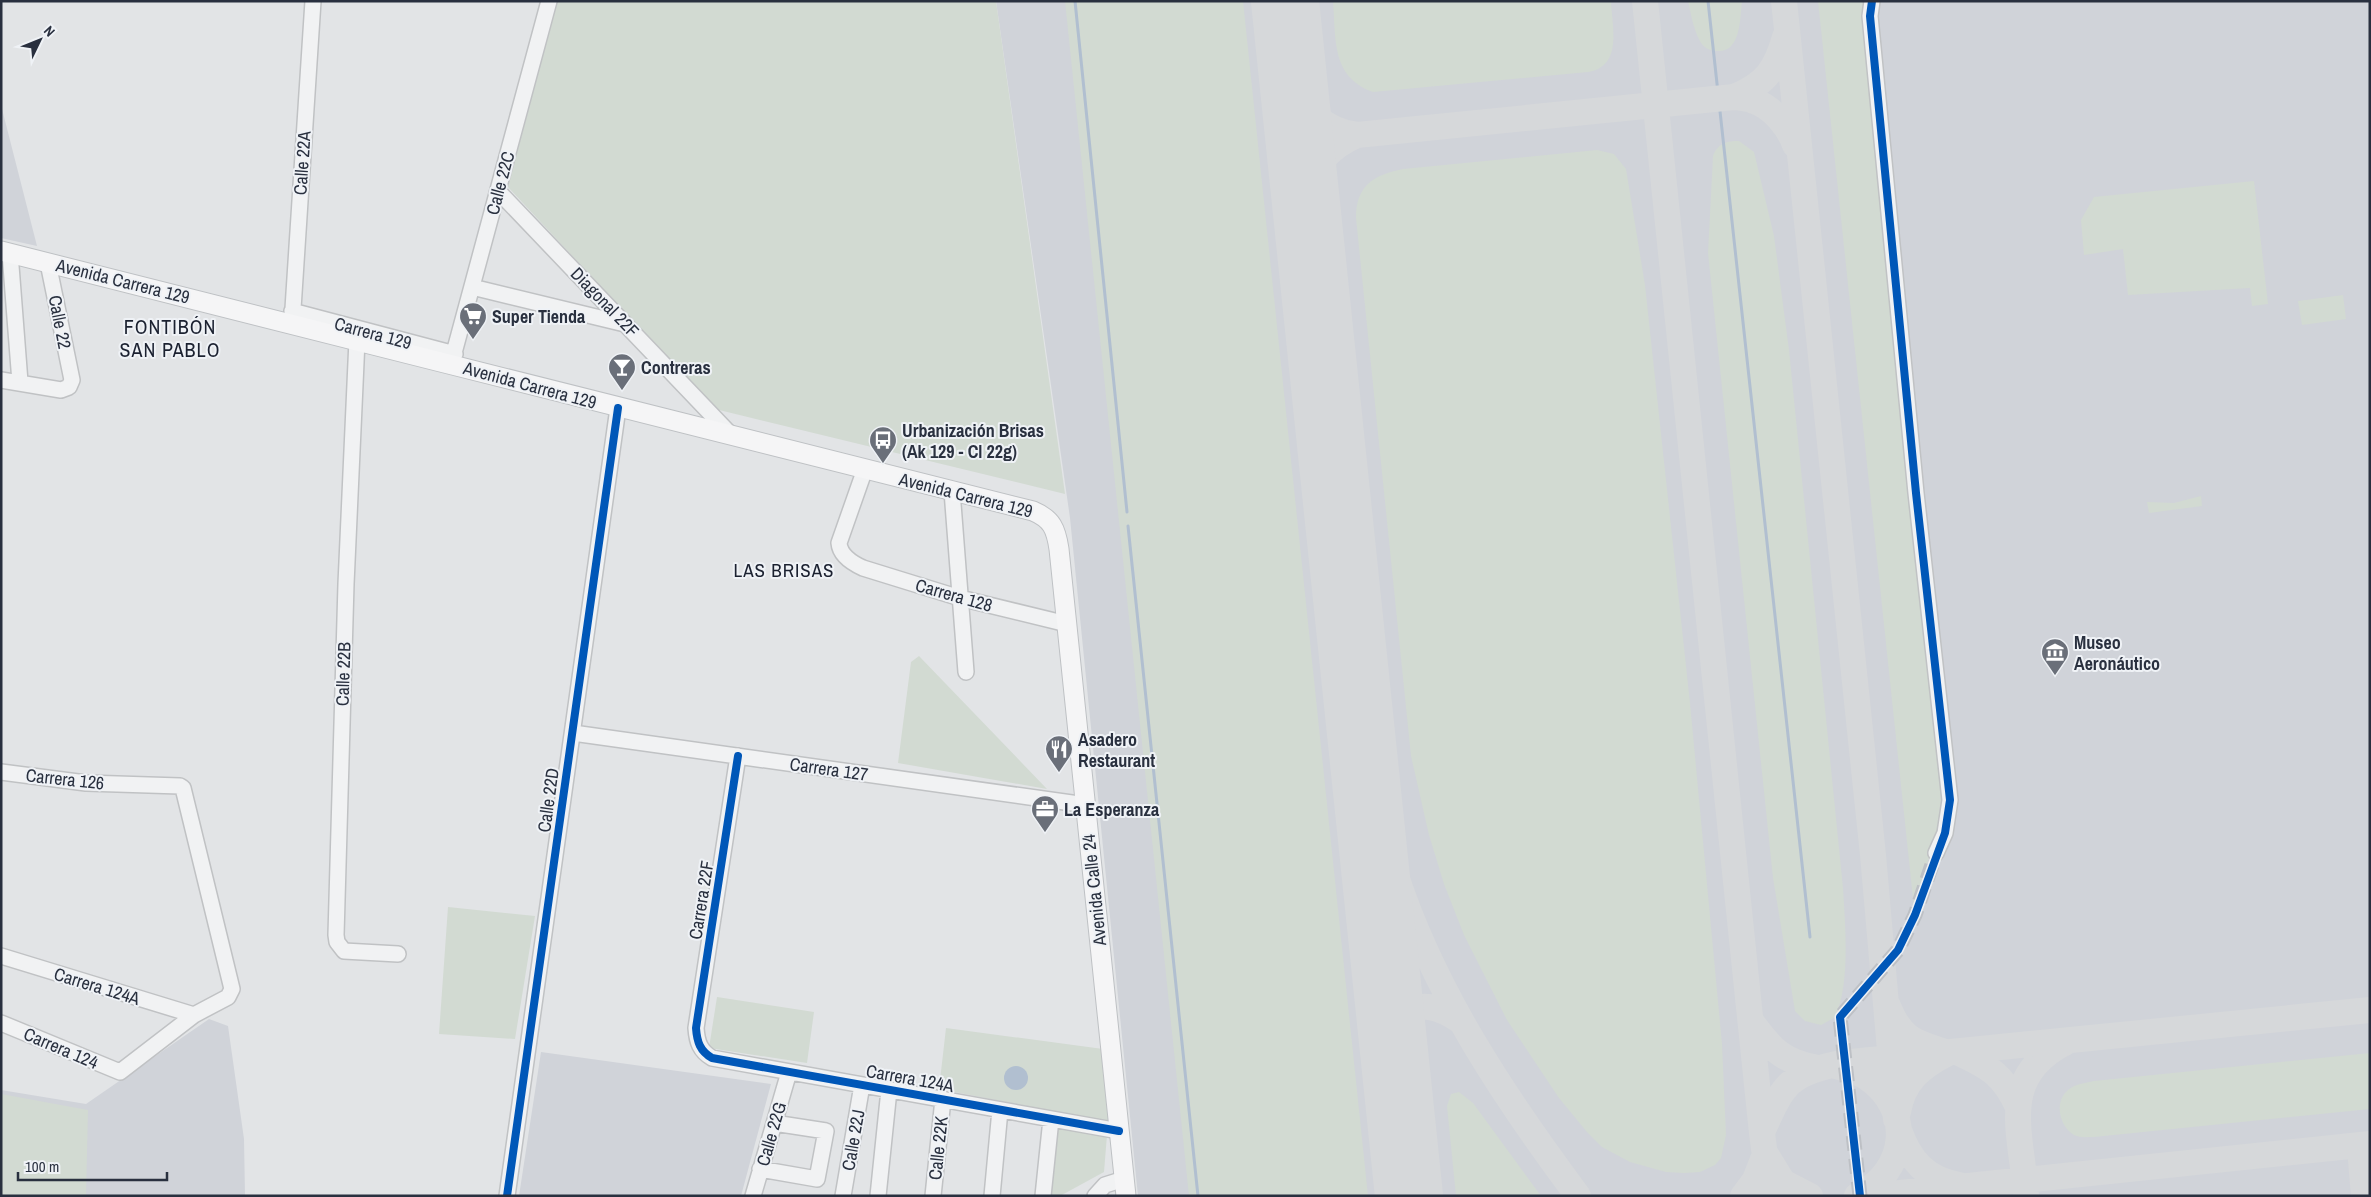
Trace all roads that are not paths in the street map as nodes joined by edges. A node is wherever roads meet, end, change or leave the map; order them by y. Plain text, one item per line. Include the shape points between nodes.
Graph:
1 (313, 1) edge
2 (548, 1) edge
3 (1872, 1) edge
4 (498, 191) junction
5 (6, 252) edge
6 (48, 263) junction
7 (472, 287) junction
8 (292, 318) junction
9 (626, 324) junction
10 (357, 340) junction
11 (453, 359) junction
12 (1, 380) edge
13 (20, 382) junction
14 (618, 408) junction
15 (732, 436) junction
16 (865, 469) junction
17 (952, 491) junction
18 (1054, 526) joint
19 (960, 598) junction
20 (1067, 624) junction
21 (966, 672) dead end
22 (573, 733) junction
23 (738, 756) junction
24 (1, 772) edge
25 (1086, 805) junction
26 (1936, 854) tunnel mouth
27 (398, 954) dead end
28 (1, 956) edge
29 (194, 1014) junction
30 (1, 1023) edge
31 (700, 1048) joint
32 (789, 1072) junction
33 (862, 1085) junction
34 (890, 1090) junction
35 (943, 1099) junction
36 (1000, 1110) junction
37 (1051, 1118) junction
38 (774, 1124) junction
39 (1119, 1131) junction
40 (760, 1169) junction
41 (1125, 1188) edge
42 (507, 1196) edge
43 (753, 1196) edge
44 (843, 1196) edge
45 (878, 1196) edge
46 (933, 1196) edge
47 (992, 1196) edge
48 (1043, 1196) edge
49 (1095, 1196) edge

1 - 8 street, Calle 22A
2 - 4 street, Calle 22C
3 - 26 street via 1870,16 1893,253 1950,800 1945,833
4 - 7 street, Calle 22C
4 - 9 street, Diagonal 22F
5 - 6 main road, Avenida Carrera 129
5 - 13 street
6 - 8 main road, Avenida Carrera 129
6 - 13 street, Calle 22 via 72,380 69,387 61,390
7 - 9 street
7 - 11 street, Calle 22C
8 - 10 main road, Avenida Carrera 129
8 - 11 street, Carrera 129
9 - 15 street, Diagonal 22F
10 - 11 main road, Avenida Carrera 129
10 - 27 street, Calle 22B via 336,935 344,951
11 - 14 main road, Avenida Carrera 129
12 - 13 street
14 - 15 main road, Avenida Carrera 129
14 - 22 street, Calle 22D
15 - 16 main road, Avenida Carrera 129
16 - 17 main road, Avenida Carrera 129
16 - 19 street, Carrera 128 via 839,543 841,551 863,568
17 - 18 main road, Avenida Carrera 129 via 1033,511
17 - 19 street
18 - 20 main road, Avenida Calle 24
19 - 20 street, Carrera 128
19 - 21 street
20 - 25 main road, Avenida Calle 24
22 - 23 street, Carrera 127
22 - 42 street, Calle 22D
23 - 25 street, Carrera 127
23 - 31 street, Carrera 22F via 696,1028
24 - 29 street, Carrera 126 via 86,783 180,786 185,792 232,989 228,997
25 - 39 main road, Avenida Calle 24
28 - 29 street, Carrera 124A
29 - 30 street, Carrera 124 via 120,1072
31 - 32 street, Carrera 124A via 712,1058
32 - 33 street, Carrera 124A
32 - 38 street, Calle 22G
33 - 34 street, Carrera 124A
33 - 44 street, Calle 22J
34 - 35 street, Carrera 124A
34 - 45 street
35 - 36 street, Carrera 124A
35 - 46 street, Calle 22K
36 - 37 street, Carrera 124A
36 - 47 street
37 - 39 street, Carrera 124A
37 - 48 street
38 - 40 street, Calle 22G
38 - 40 street via 826,1131 817,1179
39 - 41 main road, Avenida Calle 24
40 - 43 street, Calle 22G
41 - 49 street via 1105,1186

